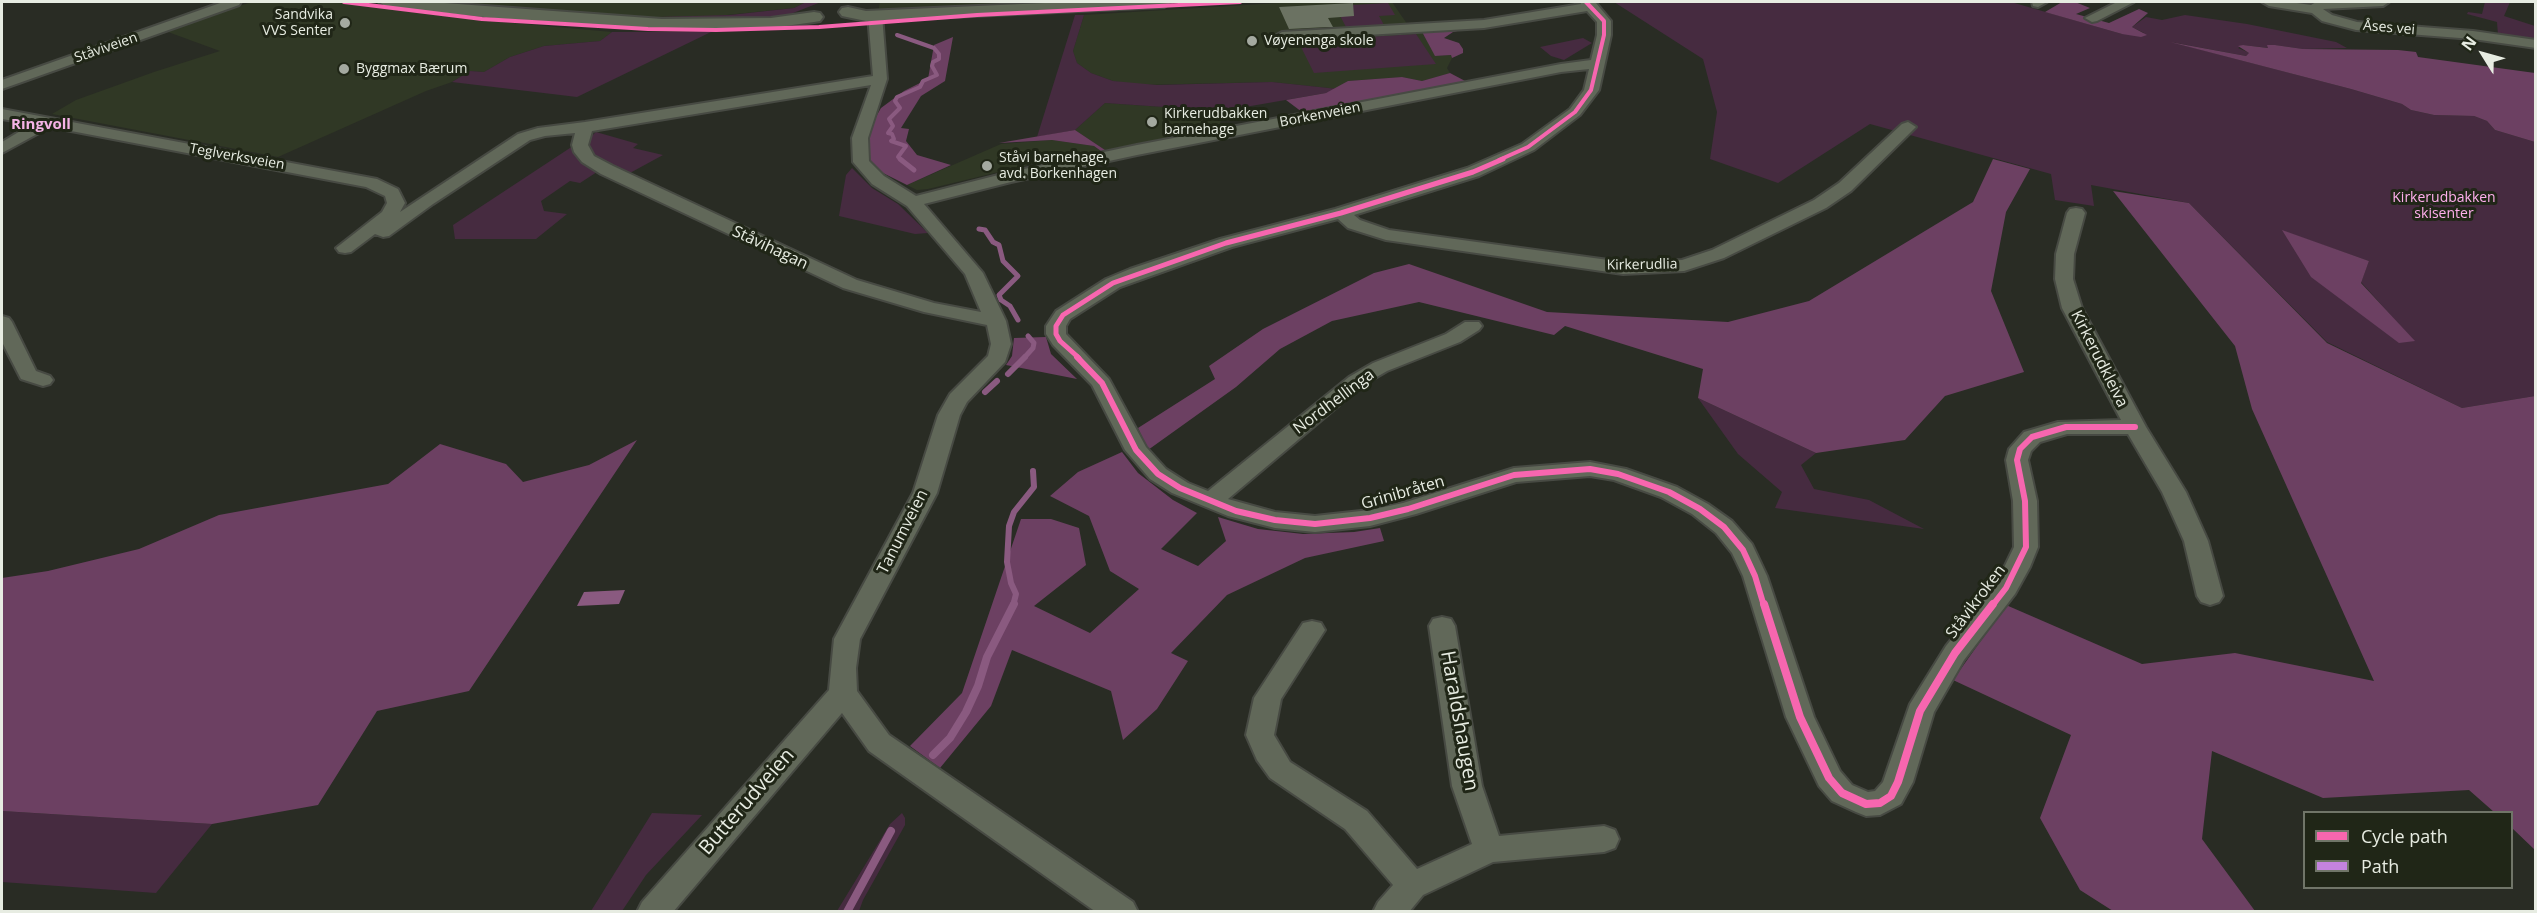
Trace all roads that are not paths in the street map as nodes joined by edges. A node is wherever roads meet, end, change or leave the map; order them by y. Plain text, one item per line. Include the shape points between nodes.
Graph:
1 (225, 2) edge
2 (234, 2) edge
3 (387, 2) edge
4 (1164, 2) edge
5 (2127, 2) edge
6 (2269, 2) edge
7 (2383, 2) edge
8 (1588, 4) edge
9 (834, 8) edge
10 (209, 10) junction
11 (2316, 10) junction
12 (875, 17) junction
13 (2092, 18) dead end
14 (1282, 36) dead end
15 (2535, 44) edge
16 (1596, 64) junction
17 (880, 80) junction
18 (2, 85) edge
19 (2, 114) edge
20 (46, 123) junction
21 (585, 127) junction
22 (1908, 127) dead end
23 (2, 148) edge
24 (913, 202) junction
25 (1341, 213) junction
26 (2076, 213) dead end
27 (345, 248) dead end
28 (368, 248) dead end
29 (996, 321) junction
30 (2, 322) edge
31 (1472, 326) dead end
32 (43, 380) dead end
33 (2135, 427) junction
34 (1211, 501) junction
35 (2210, 596) dead end
36 (1442, 626) dead end
37 (1312, 630) dead end
38 (843, 693) junction
39 (1880, 803) joint
40 (1604, 839) dead end
41 (1489, 850) junction
42 (1412, 886) junction
43 (653, 912) edge
44 (1122, 912) edge
45 (1389, 912) edge

1 - 10 street, Ståviveien
2 - 10 street, Ståviveien
3 - 9 main road via 623,22 719,24 762,23
4 - 12 main road
5 - 13 street
6 - 11 street
7 - 11 street, Åses vei via 2326,3
8 - 14 street via 1484,24
8 - 16 street via 1604,21
9 - 12 main road
10 - 18 street, Ståviveien
11 - 15 street, Åses vei via 2327,18 2356,26
12 - 17 street, Tanumveien
16 - 24 street, Borkenveien via 1137,150
16 - 25 street, Grinibråten via 1591,90 1584,102 1563,123 1528,147 1473,172
17 - 21 street
17 - 24 street, Tanumveien via 860,138 861,162 878,180
19 - 20 street, Teglverksveien
20 - 23 street
20 - 27 street, Teglverksveien via 371,183 392,193 396,203 389,215
21 - 28 street via 524,137 427,200
21 - 29 street, Ståvihagan via 580,145 588,159 695,213 850,284 931,308
22 - 25 street, Kirkerudlia via 1845,187 1820,204 1718,254 1684,265 1613,267 1386,235 1354,224
24 - 29 street, Tanumveien via 974,273
25 - 34 street, Grinibråten via 1226,243 1137,273 1084,300 1063,315 1056,326 1060,342 1102,383 1136,450 1149,465 1179,488
26 - 33 street, Kirkerudkleiva via 2065,254 2064,279 2069,298
29 - 38 street, Tanumveien via 1001,344 998,358 958,399 949,415 925,493 847,639
30 - 32 street via 28,375
31 - 34 street, Nordhellinga via 1356,381
33 - 35 street, Kirkerudkleiva via 2174,492 2196,541
33 - 39 street, Ståvikroken via 2066,427 2031,438 2020,449 2017,460 2025,501 2026,547 2006,588 1955,653 1920,711 1898,782 1891,796
34 - 39 street, Grinibråten via 1275,520 1315,524 1370,519 1514,475 1560,470 1590,469 1618,474 1669,492 1724,527 1743,550 1800,717 1829,778 1842,794 1866,804
36 - 41 street, Haraldshaugen via 1467,786
37 - 42 street via 1268,698 1260,735 1280,770 1356,820
38 - 43 street, Butterudveien
38 - 44 street via 879,743
40 - 41 street
41 - 42 street
42 - 45 street

